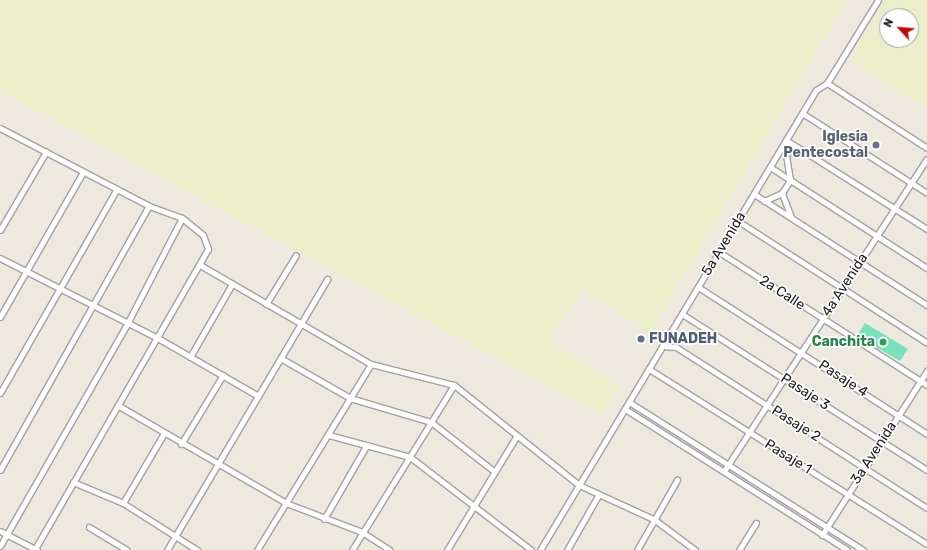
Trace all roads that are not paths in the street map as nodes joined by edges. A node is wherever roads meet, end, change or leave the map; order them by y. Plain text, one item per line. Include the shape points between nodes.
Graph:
1 (878, 0) edge
2 (826, 83) junction
3 (802, 113) junction
4 (0, 128) edge
5 (786, 140) junction
6 (797, 147) junction
7 (927, 148) edge
8 (46, 152) junction
9 (927, 159) edge
10 (770, 167) junction
11 (84, 172) junction
12 (790, 180) junction
13 (911, 183) junction
14 (117, 189) junction
15 (782, 193) junction
16 (927, 193) edge
17 (754, 194) junction
18 (764, 201) junction
19 (149, 206) junction
20 (895, 208) junction
21 (182, 218) junction
22 (791, 218) junction
23 (738, 221) junction
24 (927, 229) edge
25 (0, 230) edge
26 (876, 236) junction
27 (719, 252) junction
28 (296, 255) dead end
29 (0, 258) edge
30 (860, 262) junction
31 (200, 265) junction
32 (927, 268) edge
33 (24, 273) junction
34 (327, 279) dead end
35 (232, 284) junction
36 (698, 287) junction
37 (842, 289) junction
38 (58, 290) junction
39 (266, 304) junction
40 (927, 305) edge
41 (94, 308) junction
42 (682, 314) junction
43 (0, 317) edge
44 (822, 319) junction
45 (127, 324) junction
46 (302, 325) junction
47 (156, 338) junction
48 (927, 343) edge
49 (663, 346) junction
50 (801, 352) junction
51 (190, 357) junction
52 (282, 359) junction
53 (371, 364) junction
54 (649, 369) junction
55 (927, 371) edge
56 (223, 375) junction
57 (784, 378) junction
58 (920, 381) junction
59 (454, 385) junction
60 (927, 385) edge
61 (0, 393) edge
62 (258, 396) junction
63 (350, 398) junction
64 (630, 402) junction
65 (767, 405) junction
66 (119, 406) junction
67 (625, 409) junction
68 (898, 416) junction
69 (431, 422) junction
70 (749, 432) junction
71 (164, 433) junction
72 (927, 434) edge
73 (329, 435) junction
74 (516, 437) junction
75 (882, 441) junction
76 (181, 444) junction
77 (366, 446) junction
78 (410, 456) junction
79 (728, 464) junction
80 (218, 467) junction
81 (865, 467) junction
82 (0, 470) edge
83 (927, 470) edge
84 (495, 472) junction
85 (724, 472) junction
86 (677, 480) dead end
87 (73, 482) junction
88 (579, 485) junction
89 (599, 494) junction
90 (848, 494) junction
91 (123, 503) junction
92 (286, 503) junction
93 (474, 507) junction
94 (927, 508) edge
95 (324, 519) junction
96 (654, 520) junction
97 (756, 523) dead end
98 (89, 527) dead end
99 (827, 527) junction
100 (0, 531) edge
101 (362, 532) junction
102 (7, 534) junction
103 (822, 535) junction
104 (174, 538) junction
105 (927, 544) edge
106 (0, 546) edge
107 (35, 550) edge
108 (127, 550) edge
109 (167, 550) edge
110 (197, 550) edge
111 (257, 550) edge
112 (352, 550) edge
113 (390, 550) edge
114 (447, 550) edge
115 (531, 550) edge
116 (540, 550) edge
117 (567, 550) edge
118 (636, 550) edge
119 (695, 550) edge
120 (739, 550) edge
121 (846, 550) edge
122 (863, 550) edge

1 - 2 street, 5a Avenida
2 - 3 street, 5a Avenida via 816,90
2 - 7 street
3 - 5 street, 5a Avenida
3 - 13 street
4 - 8 street
5 - 6 street
5 - 10 street, 5a Avenida
6 - 12 street via 786,154
6 - 20 street
8 - 11 street
8 - 25 street
9 - 13 street, 4a Avenida
10 - 12 street
10 - 17 street, 5a Avenida
11 - 14 street
11 - 33 street
12 - 15 street
12 - 26 street
13 - 16 street
13 - 20 street, 4a Avenida
14 - 19 street
14 - 38 street
15 - 18 street
15 - 22 street
17 - 18 street
17 - 23 street, 5a Avenida
18 - 22 street
19 - 21 street
19 - 41 street
20 - 24 street
20 - 26 street, 4a Avenida
21 - 31 street via 195,226 207,243 208,249
21 - 45 street
22 - 30 street
23 - 27 street, 5a Avenida
23 - 37 street
26 - 30 street, 4a Avenida
26 - 32 street
27 - 36 street, 5a Avenida
27 - 44 street, 2a Calle
28 - 39 street
29 - 33 street
30 - 37 street, 4a Avenida
30 - 40 street
31 - 35 street
31 - 47 street
33 - 38 street
33 - 43 street
34 - 46 street
35 - 39 street
35 - 51 street
36 - 42 street, 5a Avenida
36 - 50 street, Pasaje 4
37 - 44 street, 4a Avenida
37 - 48 street
38 - 41 street
38 - 61 street
39 - 46 street
41 - 45 street
41 - 82 street
42 - 49 street, 5a Avenida
42 - 57 street, Pasaje 3
44 - 50 street, 4a Avenida
44 - 58 street, 2a Calle
45 - 47 street
45 - 102 street
46 - 52 street
46 - 53 street
47 - 51 street
47 - 66 street
49 - 54 street, 5a Avenida
49 - 65 street, Pasaje 2 via 676,347
50 - 57 street, 4a Avenida
50 - 68 street, Pasaje 4
51 - 56 street
52 - 62 street
52 - 63 street
53 - 59 street
53 - 63 street
54 - 64 street, 5a Avenida
54 - 70 street, Pasaje 1
55 - 58 street, 3a Avenida
56 - 62 street
56 - 76 street
57 - 65 street, 4a Avenida
57 - 75 street, Pasaje 3
58 - 60 street, 2a Calle
58 - 68 street, 3a Avenida
59 - 69 street
59 - 74 street
62 - 80 street
63 - 69 street
63 - 73 street
64 - 67 street, 5a Avenida
64 - 79 street
65 - 70 street, 4a Avenida
65 - 81 street, Pasaje 2
66 - 71 street
66 - 87 street
67 - 85 street
67 - 88 street, 5a Avenida
68 - 72 street, Pasaje 4
68 - 75 street, 3a Avenida
69 - 78 street
69 - 84 street
70 - 79 street, 4a Avenida
70 - 90 street, Pasaje 1
71 - 76 street
71 - 91 street
73 - 77 street
73 - 92 street
74 - 84 street
74 - 88 street
75 - 81 street, 3a Avenida
75 - 83 street, Pasaje 3
76 - 80 street
77 - 78 street
77 - 95 street
78 - 93 street
78 - 101 street
79 - 85 street, 4a Avenida
79 - 99 street
80 - 92 street
80 - 104 street
81 - 90 street, 3a Avenida
81 - 94 street, Pasaje 2
84 - 93 street
85 - 103 street
86 - 96 street
87 - 91 street
87 - 107 street
88 - 89 street
88 - 116 street, 5a Avenida
89 - 96 street
89 - 117 street
90 - 99 street, 3a Avenida
90 - 105 street, Pasaje 1
91 - 104 street
92 - 95 street
92 - 111 street
93 - 114 street
93 - 115 street
95 - 101 street
96 - 118 street
96 - 119 street
97 - 120 street
98 - 108 street
99 - 103 street, 3a Avenida
99 - 122 street
100 - 102 street
101 - 112 street
101 - 113 street
102 - 106 street
102 - 107 street
103 - 121 street
104 - 109 street
104 - 110 street

